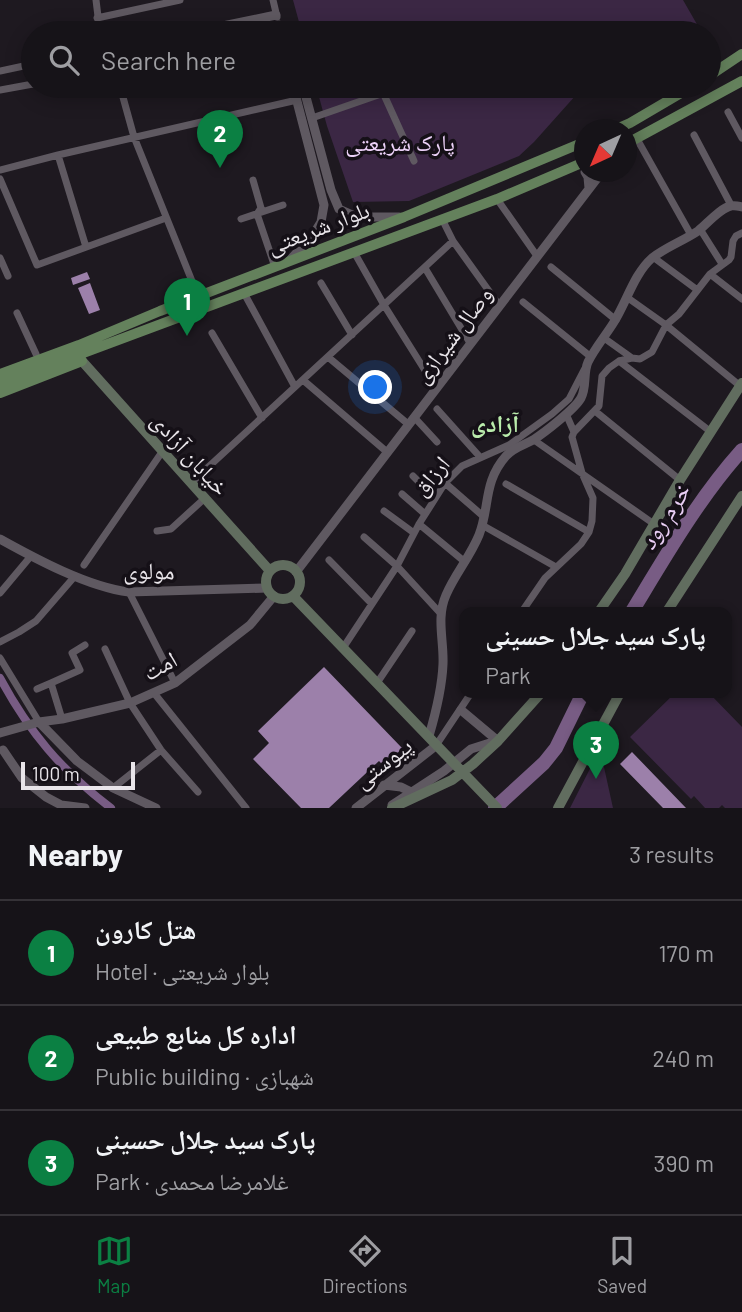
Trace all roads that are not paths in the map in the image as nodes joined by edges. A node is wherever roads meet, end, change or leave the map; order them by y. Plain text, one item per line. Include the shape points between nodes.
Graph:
1 (96, 0) edge
2 (180, 0) edge
3 (273, 0) edge
4 (97, 19) joint
5 (277, 21) edge
6 (742, 54) edge
7 (21, 67) edge
8 (721, 68) edge
9 (0, 71) edge
10 (742, 81) edge
11 (21, 86) edge
12 (0, 90) edge
13 (721, 93) edge
14 (123, 98) edge
15 (304, 98) edge
16 (360, 98) edge
17 (386, 98) edge
18 (673, 98) edge
19 (711, 98) edge
20 (297, 100) joint
21 (728, 112) dead end
22 (307, 119) junction
23 (637, 119) edge
24 (694, 135) dead end
25 (134, 137) junction
26 (742, 138) edge
27 (637, 139) edge
28 (574, 146) edge
29 (637, 150) edge
30 (58, 155) junction
31 (414, 161) dead end
32 (0, 170) edge
33 (574, 170) edge
34 (0, 179) edge
35 (253, 180) dead end
36 (588, 182) edge
37 (594, 182) edge
38 (589, 188) junction
39 (497, 199) junction
40 (283, 205) dead end
41 (731, 205) junction
42 (742, 207) edge
43 (257, 214) junction
44 (404, 217) junction
45 (166, 218) junction
46 (241, 219) dead end
47 (442, 219) junction
48 (700, 229) junction
49 (742, 233) edge
50 (691, 235) junction
51 (453, 241) junction
52 (86, 247) junction
53 (354, 252) junction
54 (537, 256) junction
55 (653, 257) junction
56 (0, 258) edge
57 (288, 262) junction
58 (722, 264) junction
59 (275, 267) junction
60 (551, 267) dead end
61 (425, 268) junction
62 (710, 274) junction
63 (8, 276) dead end
64 (321, 282) dead end
65 (696, 289) junction
66 (244, 293) junction
67 (198, 296) junction
68 (628, 298) junction
69 (742, 299) edge
70 (523, 302) dead end
71 (384, 305) junction
72 (499, 305) junction
73 (17, 313) dead end
74 (615, 320) junction
75 (666, 325) junction
76 (212, 334) dead end
77 (352, 335) junction
78 (130, 336) junction
79 (604, 338) junction
80 (470, 343) junction
81 (84, 348) junction
82 (36, 354) junction
83 (328, 357) junction
84 (591, 357) junction
85 (632, 358) junction
86 (82, 361) junction
87 (619, 361) junction
88 (0, 368) edge
89 (586, 368) junction
90 (0, 374) edge
91 (303, 380) junction
92 (0, 384) edge
93 (741, 384) edge
94 (295, 387) junction
95 (436, 388) junction
96 (0, 393) edge
97 (437, 409) dead end
98 (595, 411) junction
99 (566, 414) junction
100 (262, 418) junction
101 (411, 421) junction
102 (574, 432) junction
103 (711, 432) junction
104 (534, 439) junction
105 (437, 442) dead end
106 (162, 452) junction
107 (387, 452) junction
108 (480, 457) junction
109 (582, 473) junction
110 (413, 476) dead end
111 (680, 480) junction
112 (191, 483) junction
113 (445, 483) junction
114 (506, 484) dead end
115 (402, 494) dead end
116 (742, 496) edge
117 (205, 498) junction
118 (435, 498) junction
119 (384, 511) dead end
120 (425, 514) junction
121 (483, 520) junction
122 (419, 524) junction
123 (654, 524) junction
124 (156, 531) dead end
125 (589, 532) junction
126 (414, 533) junction
127 (363, 537) dead end
128 (0, 539) edge
129 (31, 556) junction
130 (329, 560) dead end
131 (465, 562) junction
132 (84, 565) dead end
133 (397, 566) junction
134 (556, 567) junction
135 (270, 571) junction
136 (296, 572) junction
137 (75, 576) junction
138 (129, 592) junction
139 (270, 592) junction
140 (0, 593) edge
141 (293, 596) junction
142 (372, 604) junction
143 (525, 607) edge
144 (602, 607) edge
145 (670, 607) edge
146 (441, 614) junction
147 (412, 631) dead end
148 (0, 642) edge
149 (85, 645) dead end
150 (343, 648) junction
151 (105, 649) dead end
152 (0, 658) edge
153 (51, 683) junction
154 (175, 683) junction
155 (377, 683) junction
156 (37, 690) dead end
157 (153, 693) junction
158 (468, 698) edge
159 (537, 698) edge
160 (617, 698) edge
161 (130, 704) junction
162 (461, 710) junction
163 (62, 719) junction
164 (39, 722) junction
165 (0, 733) edge
166 (498, 741) junction
167 (433, 743) junction
168 (2, 750) edge
169 (161, 750) junction
170 (446, 757) junction
171 (403, 770) junction
172 (384, 785) junction
173 (401, 787) junction
174 (113, 788) junction
175 (198, 792) dead end
176 (411, 792) junction
177 (560, 805) edge
178 (85, 808) edge
179 (156, 808) edge
180 (246, 808) edge
181 (356, 808) edge
182 (389, 808) edge
183 (490, 808) edge
184 (498, 808) edge

1 - 4 street
2 - 4 street
3 - 5 street
6 - 8 main road
7 - 9 street
10 - 13 main road
11 - 12 street
14 - 25 street
15 - 22 street
16 - 22 street
17 - 31 street
18 - 23 main road
19 - 27 main road
20 - 22 street
20 - 25 street
21 - 26 street
22 - 44 street via 339,209 357,217
22 - 57 street via 324,205 321,222
24 - 41 street
25 - 30 street
25 - 45 street
28 - 44 main road, بلوار شریعتی
29 - 50 street
30 - 32 street
30 - 52 street
33 - 39 main road, بلوار شریعتی
34 - 52 street via 37,265
35 - 43 street via 261,208
36 - 38 street
37 - 38 street, وصال شیرازی
38 - 54 street, وصال شیرازی
39 - 47 main road, بلوار شریعتی
39 - 54 street
40 - 43 street
41 - 42 street
41 - 48 street
43 - 46 street
43 - 59 street
44 - 57 main road, بلوار شریعتی
45 - 52 street
45 - 67 street
47 - 51 street
47 - 53 main road, بلوار شریعتی
48 - 50 street
48 - 58 street
49 - 58 street via 733,241 731,257
50 - 55 street
51 - 61 street
51 - 72 street
53 - 66 main road, بلوار شریعتی
53 - 71 street
54 - 72 street, وصال شیرازی
55 - 65 street
55 - 68 street via 639,273
56 - 63 street
57 - 59 main road, بلوار شریعتی
58 - 62 street
59 - 67 main road, بلوار شریعتی
60 - 74 street
61 - 71 street
61 - 80 street
62 - 65 street
62 - 69 street
64 - 77 street
65 - 75 street
66 - 78 main road, بلوار شریعتی
66 - 94 street
67 - 81 main road, بلوار شریعتی
68 - 74 street
68 - 75 street
70 - 84 street
71 - 77 street
71 - 95 street
72 - 80 street, وصال شیرازی
73 - 82 street
74 - 79 street
75 - 85 street via 652,352
75 - 93 street
76 - 100 street
77 - 83 street
78 - 81 main road, بلوار شریعتی
78 - 86 main road
79 - 84 street
79 - 85 street
80 - 95 street, وصال شیرازی
81 - 82 main road via 57,347
81 - 90 main road, بلوار شریعتی via 65,350
81 - 92 main road
82 - 88 main road
83 - 91 street
83 - 101 street
84 - 89 street
85 - 87 street
86 - 96 main road
86 - 106 main road, خیابان آزادی
87 - 98 street via 602,376
87 - 103 street
89 - 99 street via 581,398
89 - 108 street, ارزاق via 569,399 552,414 509,445
91 - 94 street
91 - 107 street
93 - 103 main road
94 - 100 street
95 - 101 street, وصال شیرازی
97 - 108 street
98 - 102 street
98 - 111 street
99 - 102 street
99 - 104 street
100 - 112 street
101 - 105 street
101 - 107 street, وصال شیرازی
102 - 109 street via 572,441
103 - 111 main road
104 - 109 street
104 - 121 street via 513,449 498,467
106 - 112 main road, خیابان آزادی
106 - 132 street
107 - 136 street, وصال شیرازی
108 - 113 street, ارزاق via 462,466
109 - 123 street
109 - 125 street via 593,498
110 - 118 street
111 - 123 main road
112 - 117 main road, خیابان آزادی
113 - 118 street, ارزاق
113 - 121 street
114 - 125 street
115 - 120 street
116 - 145 main road
117 - 124 street via 171,529
117 - 135 main road, خیابان آزادی
118 - 120 street, ارزاق
119 - 126 street
120 - 122 street, ارزاق
121 - 131 street
121 - 134 street
122 - 126 street, ارزاق
122 - 131 street
123 - 144 main road
125 - 134 street
126 - 133 street, ارزاق
127 - 133 street
128 - 129 street, مولوی
129 - 137 street, مولوی
129 - 140 street
130 - 142 street
131 - 146 street
133 - 142 street, ارزاق
133 - 146 street
134 - 143 street
135 - 136 main road via 286,566
135 - 139 main road
136 - 141 main road via 299,587
137 - 138 street, مولوی
137 - 148 street via 36,621
138 - 139 street, مولوی
138 - 154 street
139 - 141 main road via 284,599
139 - 154 street, امت via 250,625
141 - 150 main road
142 - 150 street, ارزاق
146 - 167 street via 443,661
147 - 155 street
149 - 153 street via 72,653 80,670
150 - 155 main road
151 - 161 street
152 - 164 street
153 - 156 street
153 - 163 street
154 - 157 street, امت
155 - 167 main road
157 - 161 street, امت
157 - 180 street
158 - 162 street
159 - 166 main road
160 - 177 main road
161 - 163 street, امت
161 - 169 street
162 - 166 street
162 - 167 street
163 - 164 street, امت
164 - 165 street, امت
164 - 174 street via 77,761
165 - 168 street via 5,740
166 - 176 street via 471,749
166 - 182 main road via 452,780
167 - 170 main road
167 - 171 street, پیوستی
168 - 178 street via 22,778 46,797 61,805
169 - 174 street
169 - 175 street
170 - 183 main road
170 - 184 main road
171 - 172 street, پیوستی
171 - 173 street
172 - 173 street
172 - 181 street, پیوستی
173 - 176 street
174 - 179 street
176 - 182 street

